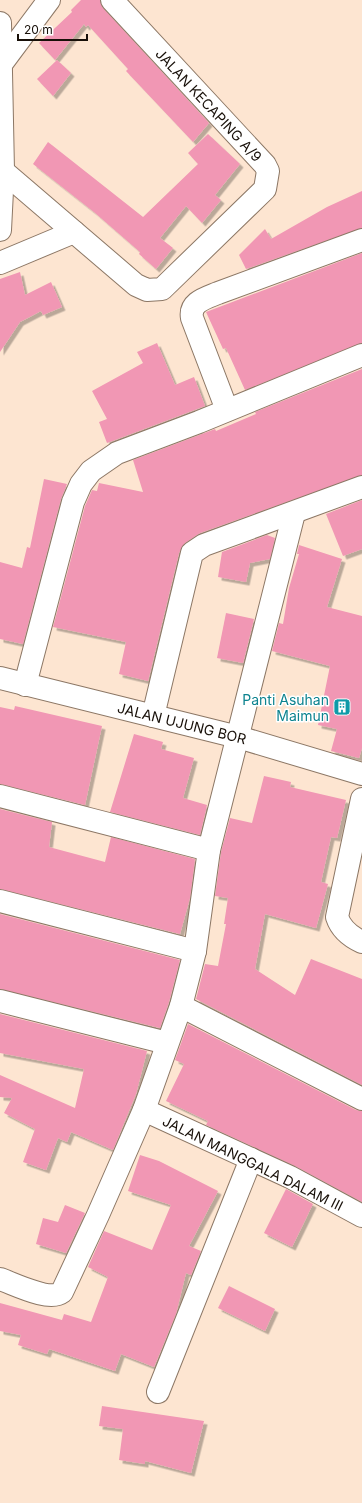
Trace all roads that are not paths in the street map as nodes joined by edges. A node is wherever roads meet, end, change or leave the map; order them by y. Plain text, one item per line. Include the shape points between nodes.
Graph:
1 (112, 0) edge
2 (45, 2) edge
3 (0, 23) edge
4 (2, 63) junction
5 (3, 171) junction
6 (0, 230) edge
7 (74, 232) junction
8 (362, 240) edge
9 (0, 263) edge
10 (362, 355) edge
11 (227, 410) junction
12 (362, 487) edge
13 (294, 513) junction
14 (0, 678) edge
15 (25, 685) junction
16 (153, 716) junction
17 (238, 737) junction
18 (362, 774) edge
19 (0, 796) edge
20 (362, 799) edge
21 (209, 850) junction
22 (0, 901) edge
23 (362, 942) edge
24 (195, 951) junction
25 (0, 1001) edge
26 (181, 1006) junction
27 (167, 1043) junction
28 (362, 1099) edge
29 (144, 1110) junction
30 (251, 1159) junction
31 (362, 1216) edge
32 (0, 1279) edge
33 (158, 1392) dead end

1 - 7 street, JALAN KECAPING A/9 via 265,165 268,171 267,179 265,189 162,289 146,290 136,284
2 - 4 street
3 - 4 street
4 - 5 street
5 - 6 street
5 - 7 street, JALAN KECAPING A/9
7 - 9 street
8 - 11 street via 218,293 193,306 192,318
10 - 11 street
11 - 15 street via 117,453 97,465 85,478 74,502
12 - 13 street
13 - 16 street via 204,546 192,553
13 - 17 street
14 - 15 street, JALAN UJUNG BOR
15 - 16 street, JALAN UJUNG BOR
16 - 17 street, JALAN UJUNG BOR
17 - 18 street, JALAN UJUNG BOR
17 - 21 street
19 - 21 street
20 - 23 street via 337,917 341,926
21 - 24 street
22 - 24 street
24 - 26 street
25 - 27 street
26 - 27 street
26 - 28 street
27 - 29 street
29 - 30 street, JALAN MANGGALA DALAM III
29 - 32 street via 62,1292 54,1296 43,1294
30 - 31 street, JALAN MANGGALA DALAM III
30 - 33 street

